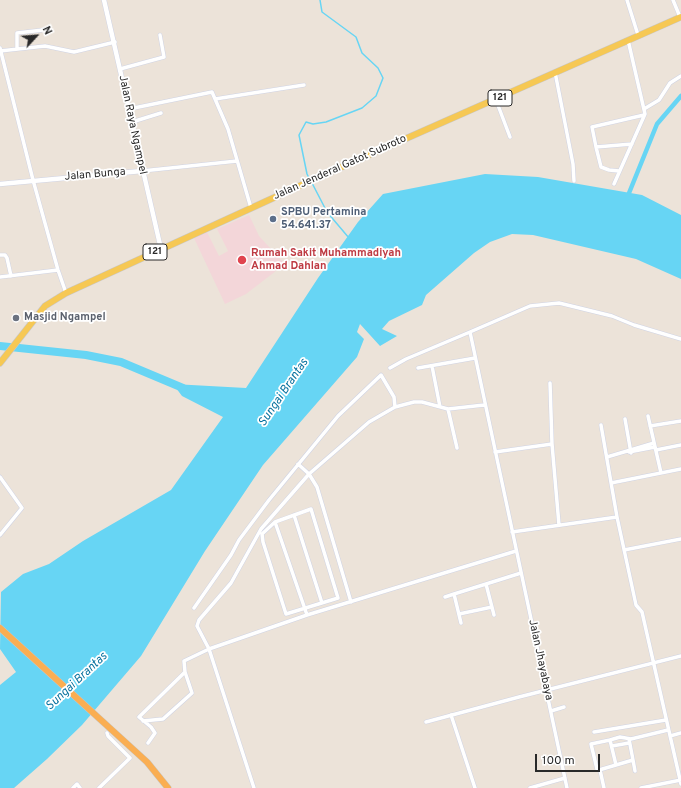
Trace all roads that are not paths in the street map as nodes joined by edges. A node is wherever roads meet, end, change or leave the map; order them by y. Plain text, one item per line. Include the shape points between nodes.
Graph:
1 (104, 0) edge
2 (627, 0) edge
3 (673, 0) edge
4 (681, 17) edge
5 (43, 30) dead end
6 (160, 35) dead end
7 (638, 36) junction
8 (628, 40) junction
9 (115, 42) junction
10 (17, 49) junction
11 (0, 50) edge
12 (120, 68) junction
13 (555, 72) junction
14 (681, 76) edge
15 (304, 85) dead end
16 (215, 99) junction
17 (496, 100) junction
18 (130, 109) junction
19 (644, 109) junction
20 (161, 113) dead end
21 (644, 115) junction
22 (132, 122) junction
23 (510, 137) dead end
24 (632, 144) junction
25 (596, 147) junction
26 (237, 161) junction
27 (142, 171) junction
28 (620, 171) junction
29 (33, 180) junction
30 (574, 181) dead end
31 (0, 184) edge
32 (614, 184) dead end
33 (251, 208) junction
34 (161, 249) junction
35 (0, 255) edge
36 (58, 270) junction
37 (10, 276) junction
38 (0, 277) edge
39 (66, 292) junction
40 (470, 332) junction
41 (681, 339) edge
42 (475, 358) junction
43 (0, 363) edge
44 (432, 366) junction
45 (390, 368) dead end
46 (418, 368) dead end
47 (550, 383) dead end
48 (484, 405) junction
49 (396, 407) junction
50 (440, 407) junction
51 (448, 409) junction
52 (648, 416) dead end
53 (625, 419) dead end
54 (681, 421) edge
55 (602, 425) dead end
56 (650, 426) junction
57 (552, 444) junction
58 (681, 445) edge
59 (655, 447) junction
60 (457, 448) dead end
61 (629, 451) junction
62 (495, 452) junction
63 (608, 457) junction
64 (298, 464) junction
65 (681, 469) edge
66 (661, 472) junction
67 (309, 474) junction
68 (0, 477) edge
69 (611, 483) junction
70 (294, 515) junction
71 (617, 517) junction
72 (275, 522) junction
73 (559, 526) junction
74 (512, 532) junction
75 (0, 535) edge
76 (681, 539) edge
77 (624, 550) junction
78 (516, 551) junction
79 (521, 573) junction
80 (486, 584) junction
81 (454, 594) junction
82 (445, 596) dead end
83 (351, 602) junction
84 (322, 603) junction
85 (492, 607) junction
86 (194, 608) dead end
87 (305, 608) junction
88 (459, 614) junction
89 (494, 614) dead end
90 (307, 615) junction
91 (461, 623) dead end
92 (0, 628) edge
93 (209, 649) junction
94 (681, 656) edge
95 (654, 663) junction
96 (185, 672) junction
97 (546, 690) junction
98 (564, 707) dead end
99 (551, 711) junction
100 (451, 715) junction
101 (666, 720) junction
102 (143, 721) junction
103 (426, 722) dead end
104 (668, 730) junction
105 (110, 732) junction
106 (594, 732) dead end
107 (681, 733) edge
108 (670, 736) junction
109 (610, 740) junction
110 (629, 741) junction
111 (148, 743) dead end
112 (612, 746) junction
113 (633, 760) junction
114 (616, 765) junction
115 (600, 770) junction
116 (635, 771) dead end
117 (565, 778) junction
118 (681, 781) edge
119 (73, 788) edge
120 (80, 788) edge
121 (99, 788) edge
122 (168, 788) edge
123 (254, 788) edge
124 (474, 788) edge
125 (530, 788) edge
126 (567, 788) edge
127 (604, 788) edge
128 (641, 788) edge

1 - 9 street, Jalan Raya Ngampel
2 - 7 street
3 - 4 street
4 - 7 main road, Jalan Jenderal Gatot Subroto / 121
5 - 10 street via 17,33
6 - 12 street via 164,57
7 - 8 main road, Jalan Jenderal Gatot Subroto / 121
8 - 13 main road, Jalan Jenderal Gatot Subroto / 121
8 - 19 street
9 - 10 street via 74,52 45,46
9 - 12 street, Jalan Raya Ngampel
10 - 11 street
11 - 29 street
12 - 18 street, Jalan Raya Ngampel
13 - 17 main road, Jalan Jenderal Gatot Subroto / 121
13 - 30 street
14 - 19 street via 670,84 659,100
15 - 16 street
16 - 18 street via 210,92
16 - 26 street via 228,129
17 - 23 street
17 - 33 main road, Jalan Jenderal Gatot Subroto / 121
18 - 22 street, Jalan Raya Ngampel
19 - 21 street
20 - 22 street
21 - 24 street
21 - 25 street via 592,127
22 - 27 street, Jalan Raya Ngampel
24 - 25 street
24 - 28 street
25 - 28 street via 600,167
26 - 27 street, Jalan Bunga
26 - 33 street
27 - 29 street, Jalan Bunga
27 - 34 street, Jalan Raya Ngampel
28 - 32 street
29 - 31 street, Jalan Bunga
29 - 36 street
33 - 34 main road, Jalan Jenderal Gatot Subroto / 121
34 - 39 main road, Jalan Jenderal Gatot Subroto / 121
35 - 37 street via 7,258
36 - 37 street
36 - 39 street
37 - 38 street
39 - 43 main road, Jalan Jenderal Gatot Subroto / 121 via 45,306
40 - 41 street via 530,306 559,303 612,316
40 - 42 street, Jalan Jhayabaya
40 - 45 street
42 - 44 street
42 - 48 street, Jalan Jhayabaya
44 - 46 street
44 - 50 street
47 - 57 street
48 - 51 street
48 - 62 street, Jalan Jhayabaya
49 - 50 street via 419,402
49 - 64 street via 394,397 381,375 338,416
49 - 67 street via 352,434
50 - 51 street
51 - 60 street
52 - 56 street
53 - 61 street
54 - 56 street
55 - 63 street
56 - 59 street
57 - 62 street
57 - 73 street
58 - 59 street
59 - 61 street
59 - 66 street
61 - 63 street
62 - 74 street, Jalan Jhayabaya
63 - 69 street
64 - 67 street
64 - 86 street via 246,531
65 - 66 street
66 - 69 street
67 - 83 street via 317,487
67 - 93 street via 262,529 229,587 199,620 197,626
68 - 75 street via 22,508
69 - 71 street
70 - 72 street
70 - 84 street
70 - 84 street via 311,509 314,518 338,597
71 - 73 street
71 - 77 street
72 - 87 street
72 - 87 street via 265,531 262,538 284,613
73 - 74 street
74 - 78 street, Jalan Jhayabaya
76 - 77 street
77 - 95 street via 636,606 642,612
78 - 79 street, Jalan Jhayabaya
78 - 83 street
79 - 80 street
79 - 97 street, Jalan Jhayabaya
80 - 81 street
80 - 85 street
81 - 82 street
81 - 88 street
83 - 90 street
84 - 87 street
85 - 88 street
85 - 89 street
87 - 90 street
88 - 91 street
90 - 93 street
92 - 105 highway
93 - 96 street via 184,661
93 - 123 street
94 - 95 street
95 - 97 street
95 - 101 street
96 - 102 street via 139,717
96 - 102 street via 192,693 163,719
97 - 99 street, Jalan Jhayabaya
97 - 100 street
98 - 99 street
99 - 117 street, Jalan Jhayabaya
100 - 103 street
100 - 124 street
101 - 104 street
101 - 106 street
102 - 111 street via 155,733
104 - 108 street
104 - 110 street
105 - 121 street via 108,736 130,758
105 - 122 highway via 147,762
107 - 108 street
108 - 118 street
109 - 110 street via 620,738
109 - 112 street
109 - 115 street via 591,744 597,769
110 - 112 street
110 - 113 street
112 - 114 street
113 - 114 street
113 - 116 street
114 - 115 street
115 - 127 street
117 - 125 street
117 - 126 street, Jalan Jhayabaya
118 - 128 street
119 - 120 street via 77,784

